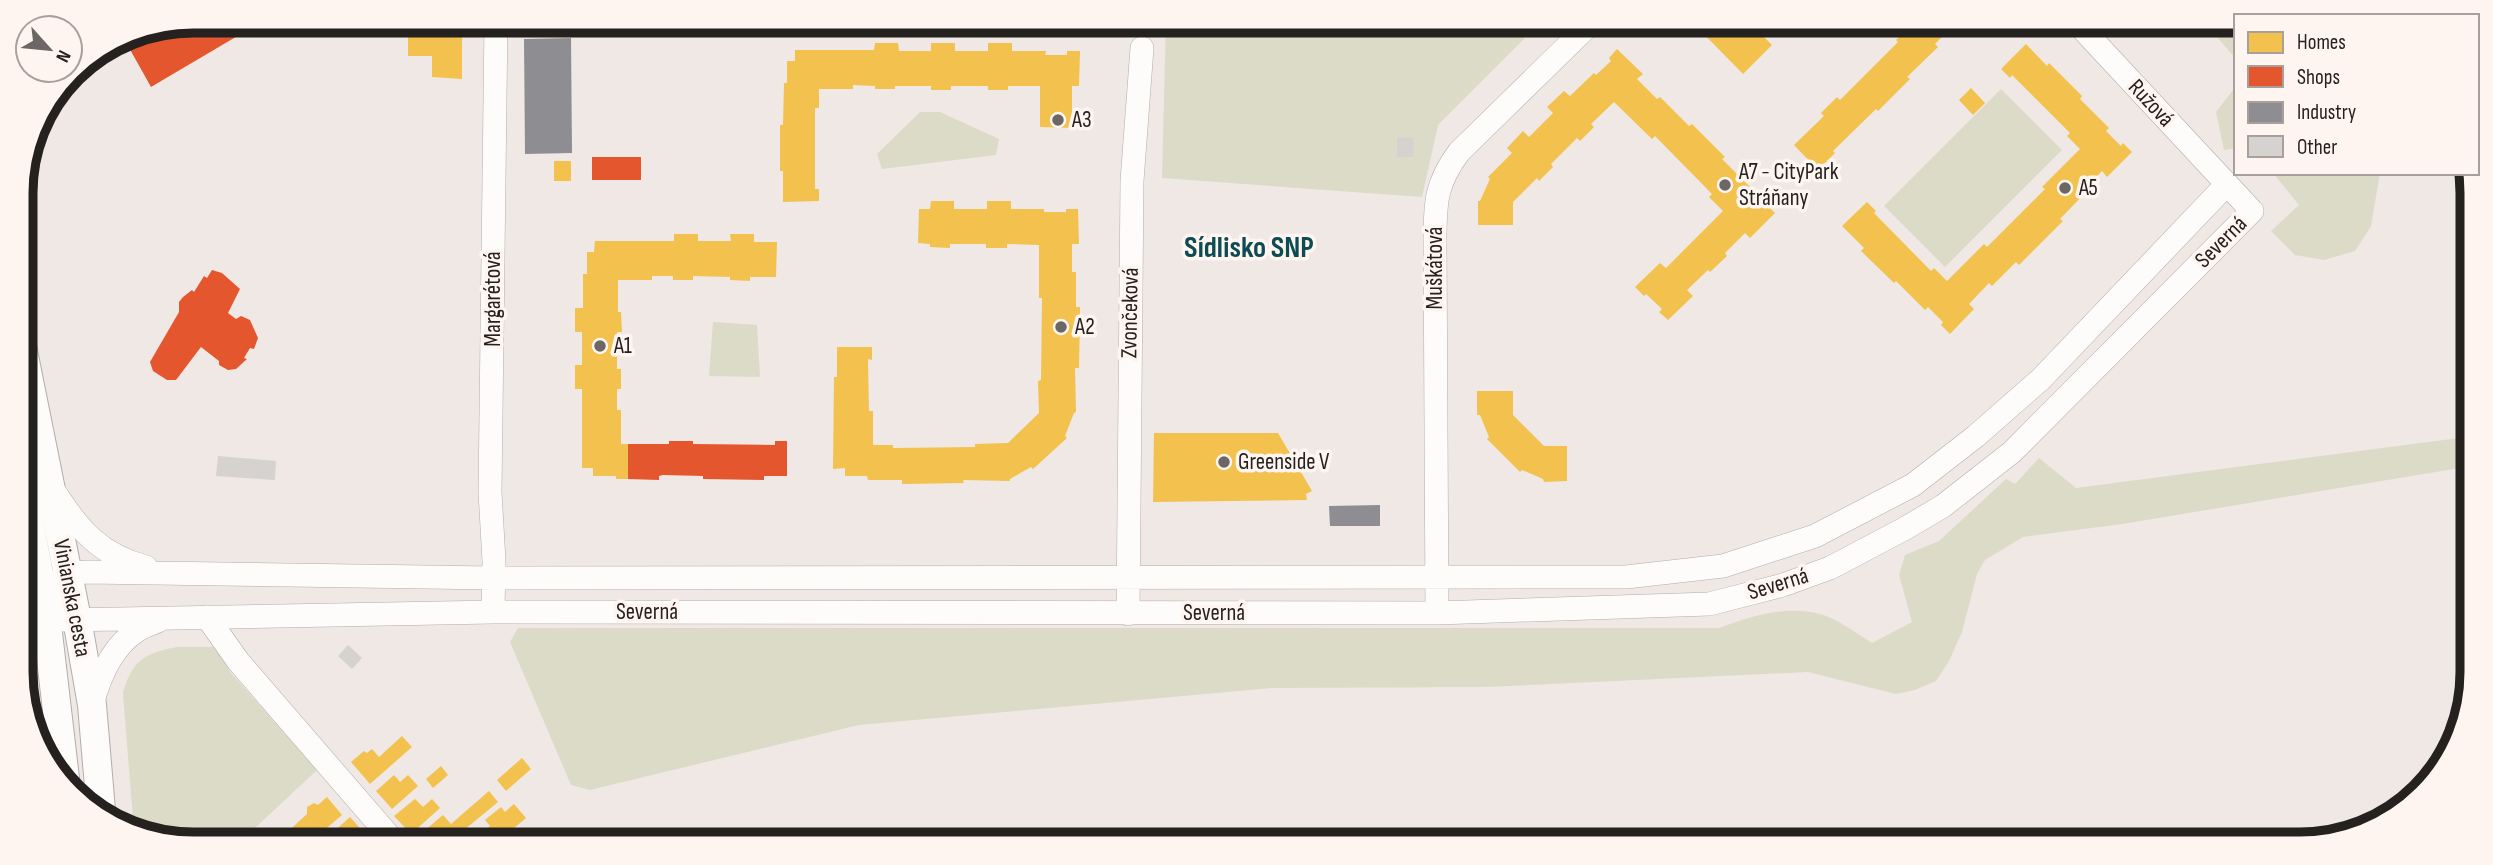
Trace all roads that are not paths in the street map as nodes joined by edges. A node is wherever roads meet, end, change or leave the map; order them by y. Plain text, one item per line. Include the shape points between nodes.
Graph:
1 (1580, 33) edge
2 (2087, 33) edge
3 (496, 34) edge
4 (1142, 48) dead end
5 (2227, 184) junction
6 (2252, 211) joint
7 (1987, 426) junction
8 (2012, 452) junction
9 (33, 462) edge
10 (36, 488) edge
11 (166, 572) junction
12 (66, 573) junction
13 (493, 578) junction
14 (1439, 578) junction
15 (1128, 579) junction
16 (44, 599) junction
17 (493, 612) junction
18 (1437, 613) junction
19 (1128, 614) junction
20 (169, 617) junction
21 (206, 617) junction
22 (77, 619) junction
23 (92, 705) junction
24 (63, 765) edge
25 (100, 802) edge
26 (386, 832) edge

1 - 14 street, Muškátová via 1459,152 1445,170 1438,190
2 - 5 street, Ružová
3 - 13 street, Margarétová
4 - 15 street, Zvončeková via 1132,181
5 - 6 street, Ružová
5 - 7 street, Severná via 2070,350
6 - 8 street, Severná
7 - 8 street
7 - 14 street, Severná via 1893,496 1815,536 1723,566 1626,577
8 - 18 street, Severná via 1904,529 1830,568 1783,585 1709,604
9 - 10 main road, Vinianska cesta
10 - 11 street via 102,548 128,562
10 - 12 main road, Vinianska cesta
10 - 16 main road, Vinianska cesta
11 - 12 street, Severná
11 - 13 street, Severná
12 - 16 street
12 - 22 main road, Vinianska cesta
13 - 15 street, Severná
13 - 17 street, Margarétová
14 - 15 street, Severná
14 - 18 street, Muškátová
15 - 19 street, Zvončeková
16 - 22 street, Severná via 65,620
16 - 24 main road, Vinianska cesta
17 - 19 street, Severná
17 - 21 street, Severná
18 - 19 street, Severná
20 - 21 street, Severná
20 - 22 street, Severná
20 - 23 street via 137,630 116,651 99,678
21 - 26 street
22 - 23 main road, Vinianska cesta
23 - 25 main road, Vinianska cesta

